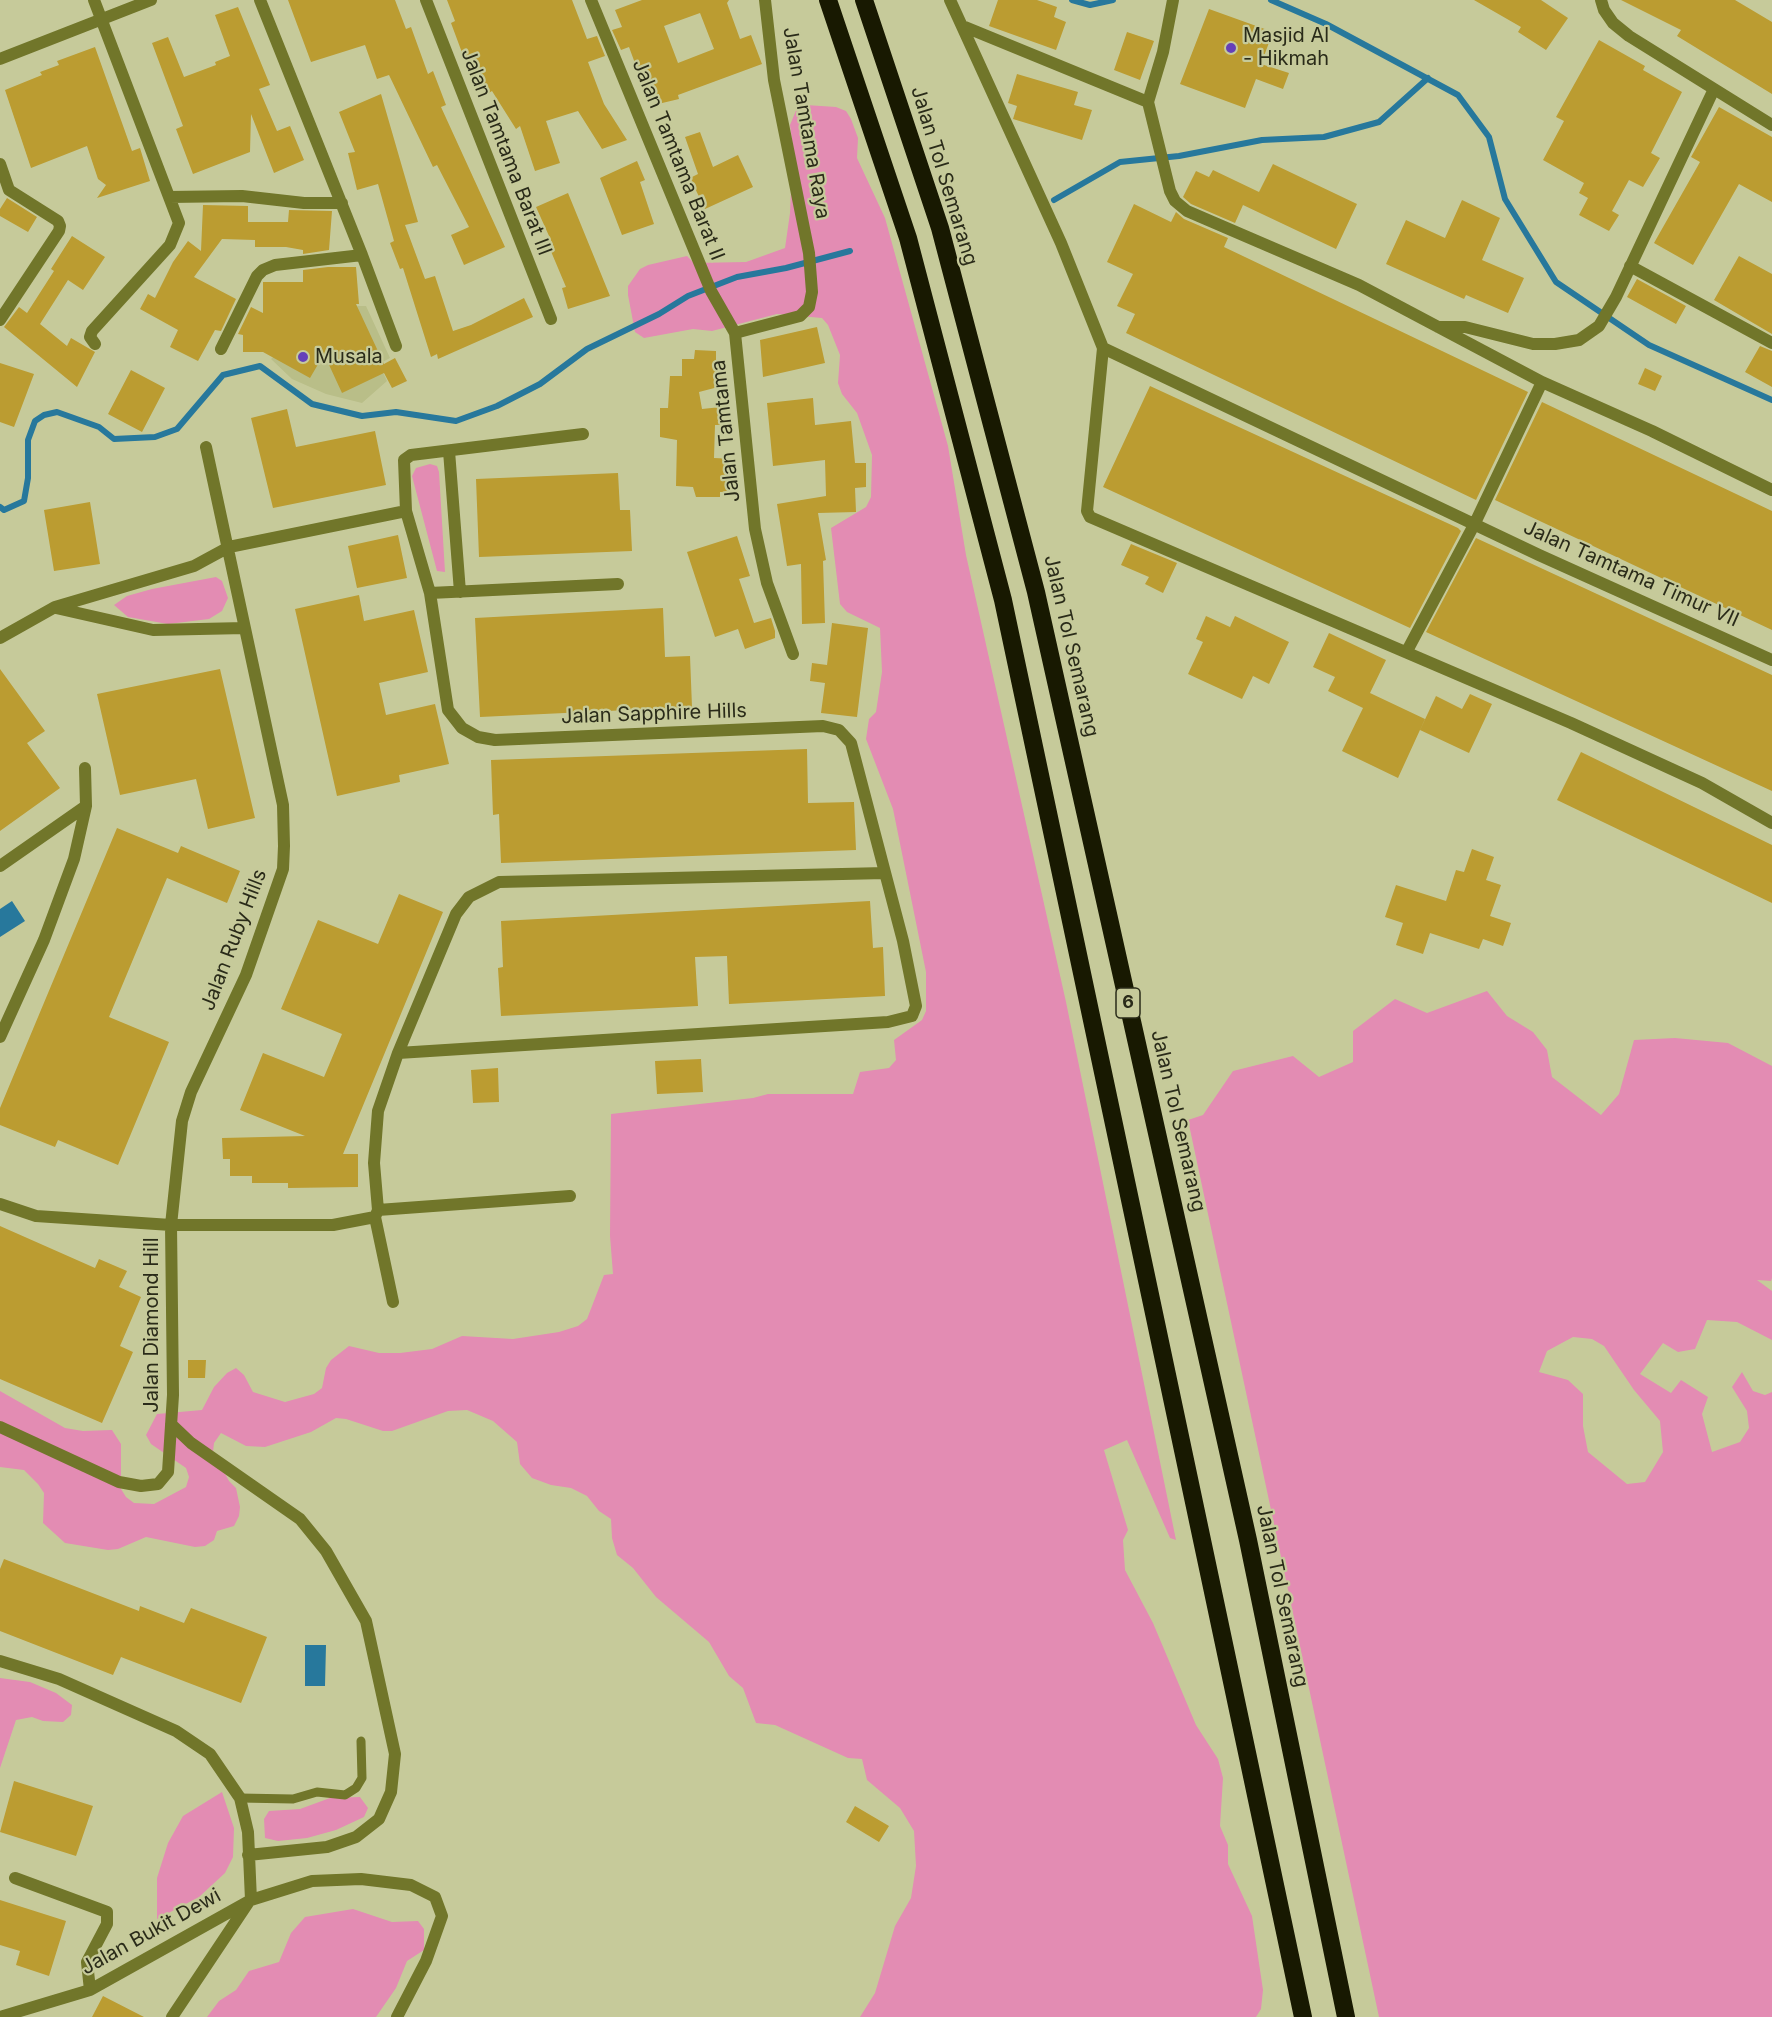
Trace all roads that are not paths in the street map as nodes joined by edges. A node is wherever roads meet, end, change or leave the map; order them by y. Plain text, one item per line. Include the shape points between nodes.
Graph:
1 (94, 0) edge
2 (151, 0) edge
3 (260, 0) edge
4 (426, 0) edge
5 (591, 0) edge
6 (765, 0) edge
7 (828, 0) edge
8 (864, 0) edge
9 (950, 0) edge
10 (1601, 0) edge
11 (1173, 2) edge
12 (101, 18) junction
13 (965, 27) junction
14 (0, 59) edge
15 (1714, 89) junction
16 (1148, 102) junction
17 (1772, 125) edge
18 (0, 164) edge
19 (5, 191) edge
20 (169, 197) junction
21 (342, 203) junction
22 (809, 253) joint
23 (362, 255) junction
24 (1630, 266) junction
25 (551, 319) dead end
26 (0, 320) edge
27 (1436, 327) junction
28 (735, 333) junction
29 (1772, 343) edge
30 (95, 344) dead end
31 (396, 346) dead end
32 (1103, 348) junction
33 (221, 349) dead end
34 (1542, 382) junction
35 (583, 434) dead end
36 (206, 447) dead end
37 (448, 451) junction
38 (1772, 490) edge
39 (406, 511) junction
40 (1475, 523) junction
41 (229, 547) junction
42 (618, 584) dead end
43 (460, 592) junction
44 (430, 593) junction
45 (55, 607) junction
46 (245, 628) junction
47 (0, 638) edge
48 (1407, 651) junction
49 (793, 654) dead end
50 (1772, 660) edge
51 (85, 768) dead end
52 (86, 806) junction
53 (1772, 823) edge
54 (0, 866) edge
55 (885, 873) junction
56 (0, 1037) edge
57 (398, 1053) junction
58 (570, 1196) dead end
59 (0, 1204) edge
60 (377, 1214) junction
61 (171, 1225) junction
62 (393, 1302) dead end
63 (171, 1424) junction
64 (0, 1427) edge
65 (0, 1661) edge
66 (361, 1741) dead end
67 (240, 1798) junction
68 (248, 1856) junction
69 (15, 1878) dead end
70 (250, 1900) junction
71 (90, 1990) junction
72 (0, 2017) edge
73 (172, 2017) edge
74 (398, 2017) edge
75 (1303, 2017) edge
76 (1346, 2017) edge

1 - 12 street
2 - 12 street
3 - 21 street
4 - 25 street, Jalan Tamtama Barat III
5 - 28 street, Jalan Tamtama Barat II via 710,288
6 - 22 street, Jalan Tamtama Raya via 774,80
7 - 75 highway, 6 via 908,238 1003,600
8 - 76 highway, Jalan Tol Semarang / 6 via 940,228 1036,592 1248,1540
9 - 13 street
10 - 15 street via 1613,23 1629,36
11 - 16 street
12 - 14 street
12 - 20 street
13 - 16 street
13 - 32 street
15 - 17 street
15 - 24 street
16 - 27 street via 1166,177 1175,201 1187,211 1359,285
18 - 19 street
19 - 26 street via 58,221 60,229
20 - 21 street via 242,196
20 - 30 street via 178,216 175,238 92,331 90,337
21 - 23 street
22 - 28 street, Jalan Tamtama via 809,307 800,316
23 - 31 street
23 - 33 street via 263,270
24 - 27 street via 1599,326 1579,340 1533,344 1465,327
24 - 29 street
27 - 34 street
28 - 49 street, Jalan Tamtama via 755,530 767,583
32 - 40 street, Jalan Tamtama Timur VII
32 - 48 street via 1087,511 1090,517
34 - 38 street
34 - 40 street
35 - 37 street, Jalan Sapphire Hills
36 - 41 street, Jalan Ruby Hills
37 - 39 street, Jalan Sapphire Hills via 411,455 404,460
37 - 43 street
39 - 41 street
39 - 44 street, Jalan Sapphire Hills
40 - 48 street
40 - 50 street, Jalan Tamtama Timur VII
41 - 45 street via 194,566
41 - 46 street, Jalan Ruby Hills
42 - 43 street
43 - 44 street
44 - 55 street, Jalan Sapphire Hills via 448,710 462,728 495,740 823,726 839,730 851,743
45 - 46 street via 153,630
45 - 47 street
46 - 61 street, Jalan Ruby Hills via 282,805 283,869 246,975 191,1092 182,1121
48 - 53 street via 1702,783
51 - 52 street
52 - 54 street
52 - 56 street via 74,859 44,940
55 - 57 street via 499,882 469,897 456,914
55 - 57 street, Jalan Sapphire Hills via 916,1006 912,1016 903,1020
57 - 60 street via 378,1112 374,1163
58 - 60 street
59 - 61 street via 36,1216
60 - 61 street via 333,1225
60 - 62 street
61 - 63 street, Jalan Diamond Hill
63 - 64 street, Jalan Diamond Hill via 168,1472 158,1484 141,1486 119,1482
63 - 68 street, Jalan Diamond Hill via 191,1443 300,1518 326,1551 366,1621 395,1754 390,1792 379,1819 356,1837 327,1847
65 - 67 street via 60,1679 176,1731 210,1754
66 - 67 lane via 362,1778 345,1795 317,1792 293,1799
67 - 68 street via 248,1832
68 - 70 street
69 - 71 street via 107,1912 107,1924 87,1962
70 - 71 street, Jalan Bukit Dewi
70 - 73 street
70 - 74 street, Jalan Bukit Dewi via 312,1881 361,1879 411,1885 435,1897 442,1916 426,1961
71 - 72 street, Jalan Bukit Dewi

